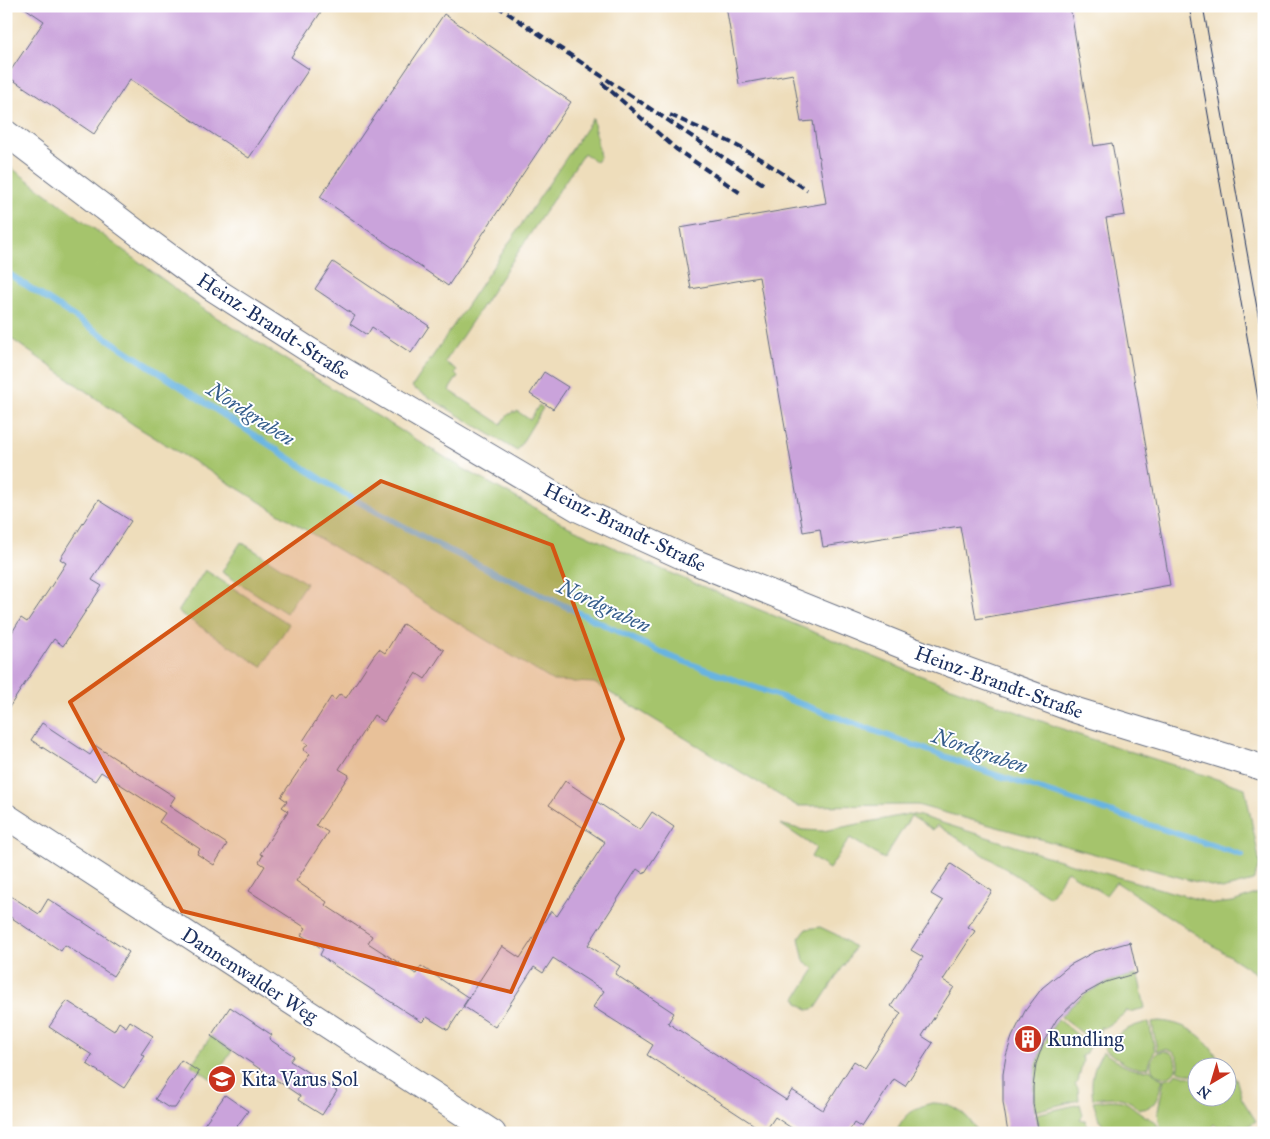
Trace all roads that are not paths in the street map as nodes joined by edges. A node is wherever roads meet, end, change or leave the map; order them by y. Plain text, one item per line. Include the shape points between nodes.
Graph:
1 (6, 133) edge
2 (1260, 767) edge
3 (6, 816) edge
4 (493, 1133) edge

1 - 2 street, Heinz-Brandt-Straße via 212,288 309,350 578,509 690,560 915,651 1078,711
3 - 4 street, Dannenwalder Weg

